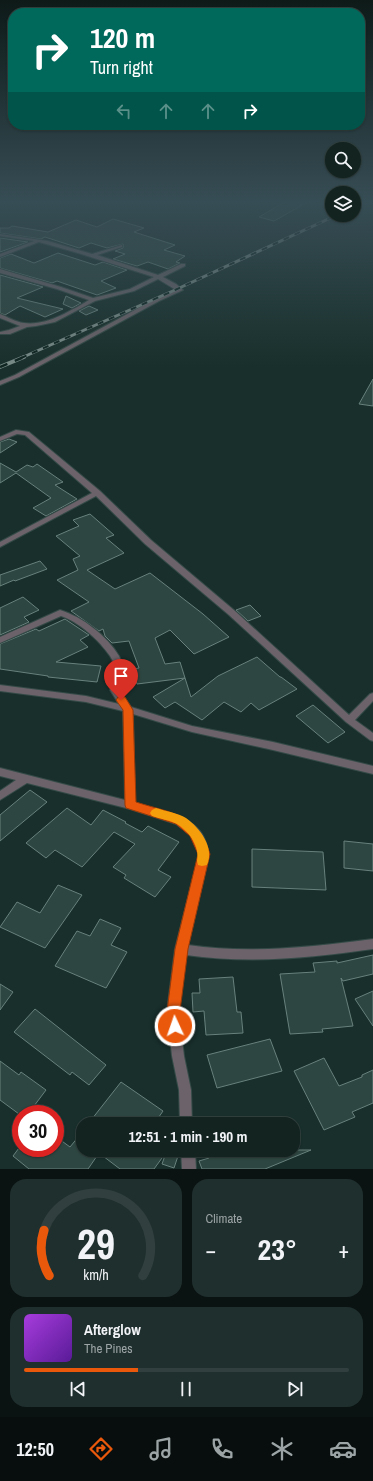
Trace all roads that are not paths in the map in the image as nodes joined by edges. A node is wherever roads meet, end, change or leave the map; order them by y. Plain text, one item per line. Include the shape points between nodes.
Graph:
1 (97, 258) edge
2 (183, 265) dead end
3 (0, 271) edge
4 (157, 277) junction
5 (93, 300) junction
6 (0, 316) edge
7 (26, 325) junction
8 (1, 333) edge
9 (0, 383) edge
10 (0, 438) edge
11 (97, 493) junction
12 (0, 545) edge
13 (0, 640) edge
14 (0, 688) edge
15 (373, 696) edge
16 (128, 710) junction
17 (349, 720) junction
18 (373, 738) edge
19 (373, 770) edge
20 (0, 772) edge
21 (25, 779) junction
22 (0, 796) edge
23 (130, 805) junction
24 (373, 944) edge
25 (181, 949) junction
26 (186, 1117) edge
27 (188, 1157) edge
28 (189, 1169) edge

1 - 4 street
2 - 4 street
3 - 5 street
4 - 5 street via 132,290
4 - 9 street via 180,290
5 - 7 street via 44,324
6 - 7 street
7 - 8 street
10 - 11 street via 16,432 27,433
11 - 12 street
11 - 17 street via 148,542 232,613
13 - 16 street via 60,613 73,617 113,653 122,674 114,690
14 - 16 street via 86,699
15 - 17 street
16 - 19 street via 192,729
16 - 23 street
17 - 18 street
20 - 21 street
21 - 22 street
21 - 23 street
23 - 25 street via 180,820 195,832 201,843 204,854
24 - 25 street via 270,954 210,954
25 - 26 street via 174,1011 178,1056 185,1090
27 - 28 street

